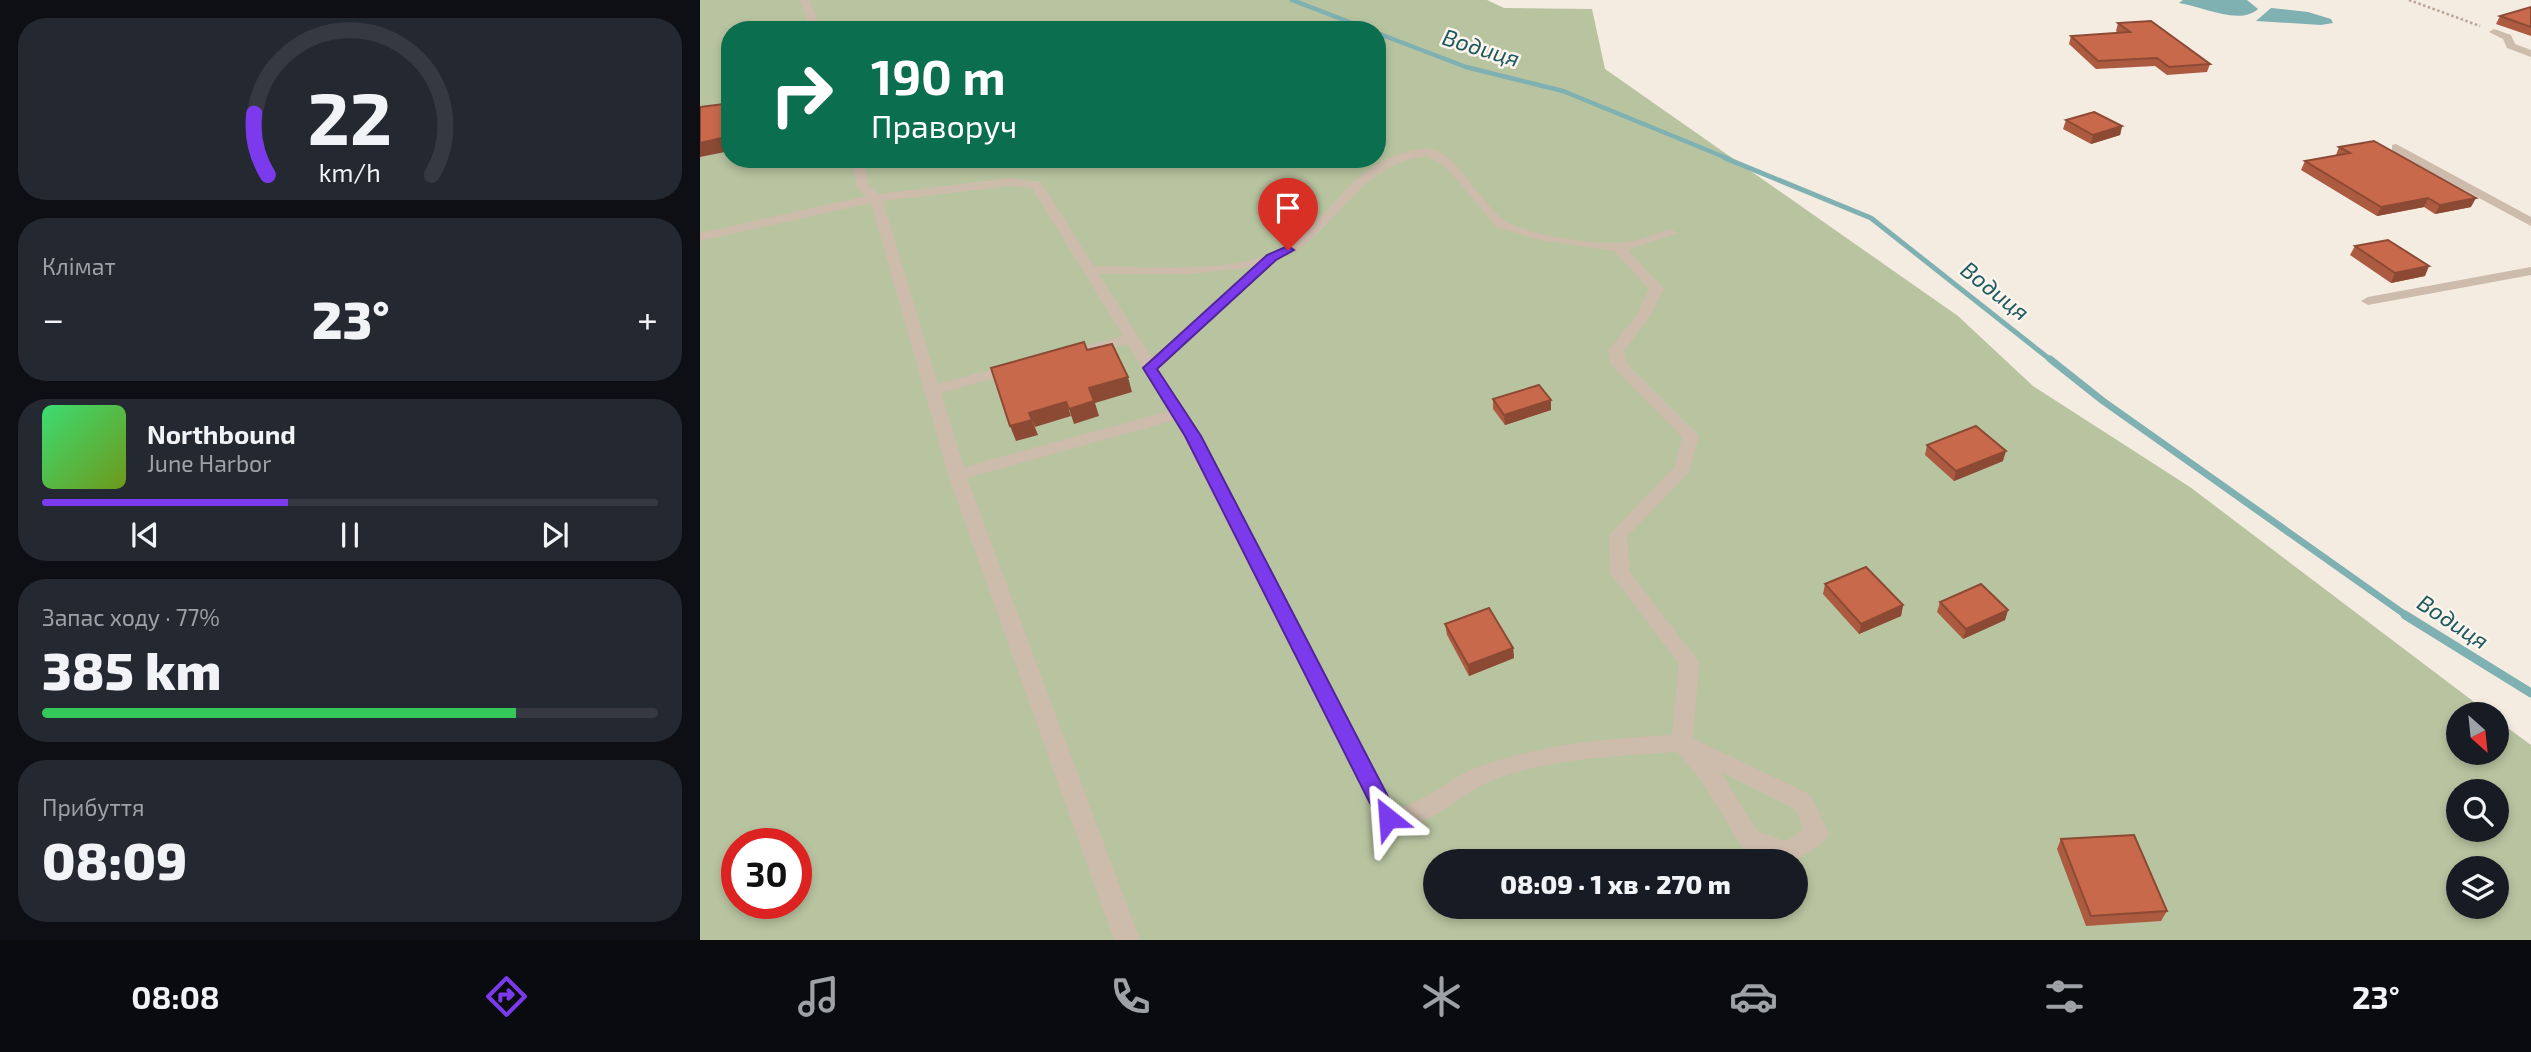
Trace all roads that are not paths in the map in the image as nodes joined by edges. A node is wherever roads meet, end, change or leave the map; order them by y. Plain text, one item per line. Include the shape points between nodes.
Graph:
1 (805, 0) edge
2 (813, 21) edge
3 (2494, 32) road end
4 (2531, 54) edge
5 (2396, 148) dead end
6 (1386, 164) edge
7 (859, 168) edge
8 (1378, 168) edge
9 (876, 198) junction
10 (2531, 222) edge
11 (1671, 233) dead end
12 (700, 237) edge
13 (1619, 248) junction
14 (1272, 257) junction
15 (1087, 270) junction
16 (2531, 271) edge
17 (2368, 301) dead end
18 (1131, 338) junction
19 (1150, 368) junction
20 (931, 391) junction
21 (1179, 414) junction
22 (957, 475) junction
23 (1682, 743) junction
24 (1127, 940) edge

1 - 2 street
3 - 4 street via 2507,37 2511,47
5 - 10 street
6 - 13 street via 1407,154 1441,156 1502,226
7 - 9 street via 863,187
8 - 14 street via 1364,175 1308,236
9 - 12 street
9 - 15 street via 1010,182 1035,185
9 - 20 street
11 - 13 street
13 - 23 street via 1657,289 1616,351 1619,365 1691,436 1682,468 1618,536 1620,573 1689,662
14 - 15 street via 1237,267
14 - 19 street
15 - 18 street
16 - 17 street
18 - 19 street
18 - 20 street
19 - 21 street
20 - 22 street
21 - 22 street
21 - 23 street via 1388,818 1414,814 1462,784 1517,765 1626,746
22 - 24 street
23 - 23 street via 1803,802 1817,833 1789,853 1750,840 1709,773

